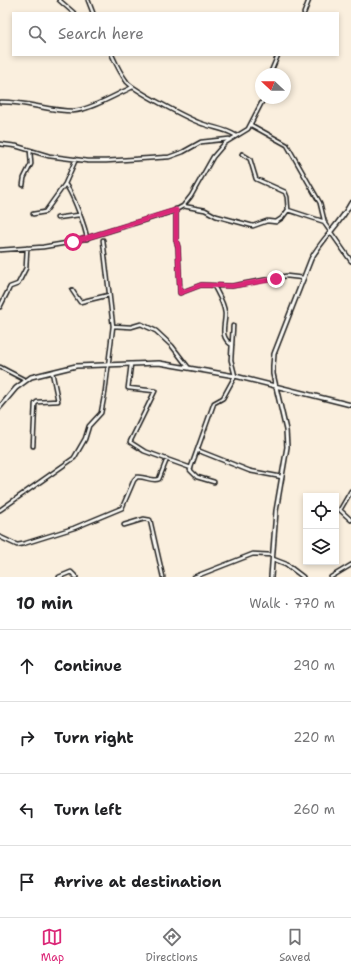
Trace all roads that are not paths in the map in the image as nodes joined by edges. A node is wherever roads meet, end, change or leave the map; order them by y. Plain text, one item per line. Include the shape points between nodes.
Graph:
1 (59, 0) edge
2 (88, 0) edge
3 (309, 0) edge
4 (73, 12) edge
5 (93, 12) edge
6 (304, 12) edge
7 (113, 56) edge
8 (278, 56) edge
9 (273, 68) edge
10 (133, 87) junction
11 (0, 102) edge
12 (261, 104) edge
13 (251, 125) junction
14 (236, 136) junction
15 (230, 139) junction
16 (0, 144) edge
17 (30, 150) junction
18 (242, 154) dead end
19 (76, 159) junction
20 (65, 184) junction
21 (23, 185) dead end
22 (351, 203) edge
23 (183, 206) junction
24 (176, 210) junction
25 (288, 210) junction
26 (33, 214) dead end
27 (79, 215) junction
28 (58, 218) dead end
29 (325, 222) junction
30 (330, 232) junction
31 (87, 239) junction
32 (102, 240) dead end
33 (27, 248) junction
34 (0, 250) edge
35 (351, 261) edge
36 (304, 278) junction
37 (214, 286) junction
38 (72, 290) dead end
39 (109, 295) junction
40 (0, 307) edge
41 (113, 326) junction
42 (233, 326) dead end
43 (232, 345) junction
44 (131, 364) junction
45 (107, 365) junction
46 (0, 366) edge
47 (188, 367) junction
48 (52, 372) junction
49 (235, 376) junction
50 (25, 380) junction
51 (276, 385) junction
52 (351, 405) edge
53 (0, 407) edge
54 (32, 446) dead end
55 (197, 450) junction
56 (167, 459) junction
57 (191, 468) junction
58 (282, 478) junction
59 (214, 482) dead end
60 (351, 492) edge
61 (0, 510) edge
62 (351, 520) edge
63 (124, 526) dead end
64 (0, 537) edge
65 (273, 557) junction
66 (351, 565) edge
67 (59, 577) edge
68 (76, 577) edge
69 (163, 577) edge
70 (194, 577) edge
71 (271, 577) edge
72 (302, 577) edge
73 (331, 577) edge

1 - 4 street
2 - 5 street
3 - 6 street
7 - 10 street via 127,82
8 - 9 street
10 - 11 street via 75,111 49,110 14,102
10 - 14 street via 153,100 202,124 221,128
12 - 13 street
13 - 14 street
13 - 29 street via 287,145 320,203
14 - 15 street
15 - 19 street via 201,142 177,155 164,158 102,161
15 - 23 street via 213,157 197,189
16 - 17 street
17 - 19 street via 49,156
17 - 21 street via 31,164
18 - 25 street via 250,159 256,179 285,192
19 - 20 street
20 - 26 street via 45,212
20 - 27 street via 73,196
22 - 30 street
23 - 24 street
23 - 25 street via 253,226 267,221 276,222
24 - 31 street
24 - 37 street via 180,293 201,285
25 - 29 street
27 - 28 street
27 - 31 street
29 - 30 street
30 - 35 street
30 - 36 street via 317,248
31 - 33 street
32 - 39 street
33 - 34 street
33 - 40 street via 26,268 18,284 10,287
36 - 37 street via 286,276 237,285
36 - 51 street via 274,354 273,374
37 - 43 street via 225,314 224,332
38 - 39 street via 80,302
39 - 41 street
41 - 45 street
41 - 47 street via 131,327 141,324 156,330
42 - 43 street
43 - 49 street via 231,360
44 - 45 street
44 - 47 street via 159,363
44 - 56 street via 128,388 155,391 130,442 144,451
45 - 48 street via 76,366
45 - 61 street via 100,413 89,426 74,458
46 - 50 street
47 - 49 street
48 - 50 street
48 - 54 street via 58,401 35,404
49 - 51 street
49 - 55 street via 223,398 214,403
50 - 53 street
51 - 52 street
51 - 58 street via 286,430 287,447
55 - 57 street
55 - 58 street via 250,471
56 - 57 street
56 - 64 street via 159,479 155,481 142,476 134,480 126,503 116,510 74,528 17,546
57 - 59 street via 191,472 197,477
58 - 65 street via 275,519
60 - 62 street via 340,510
63 - 69 street via 144,519 150,520
65 - 70 street via 259,554 247,556
65 - 71 street
65 - 72 street
66 - 73 street
67 - 68 street via 72,572

